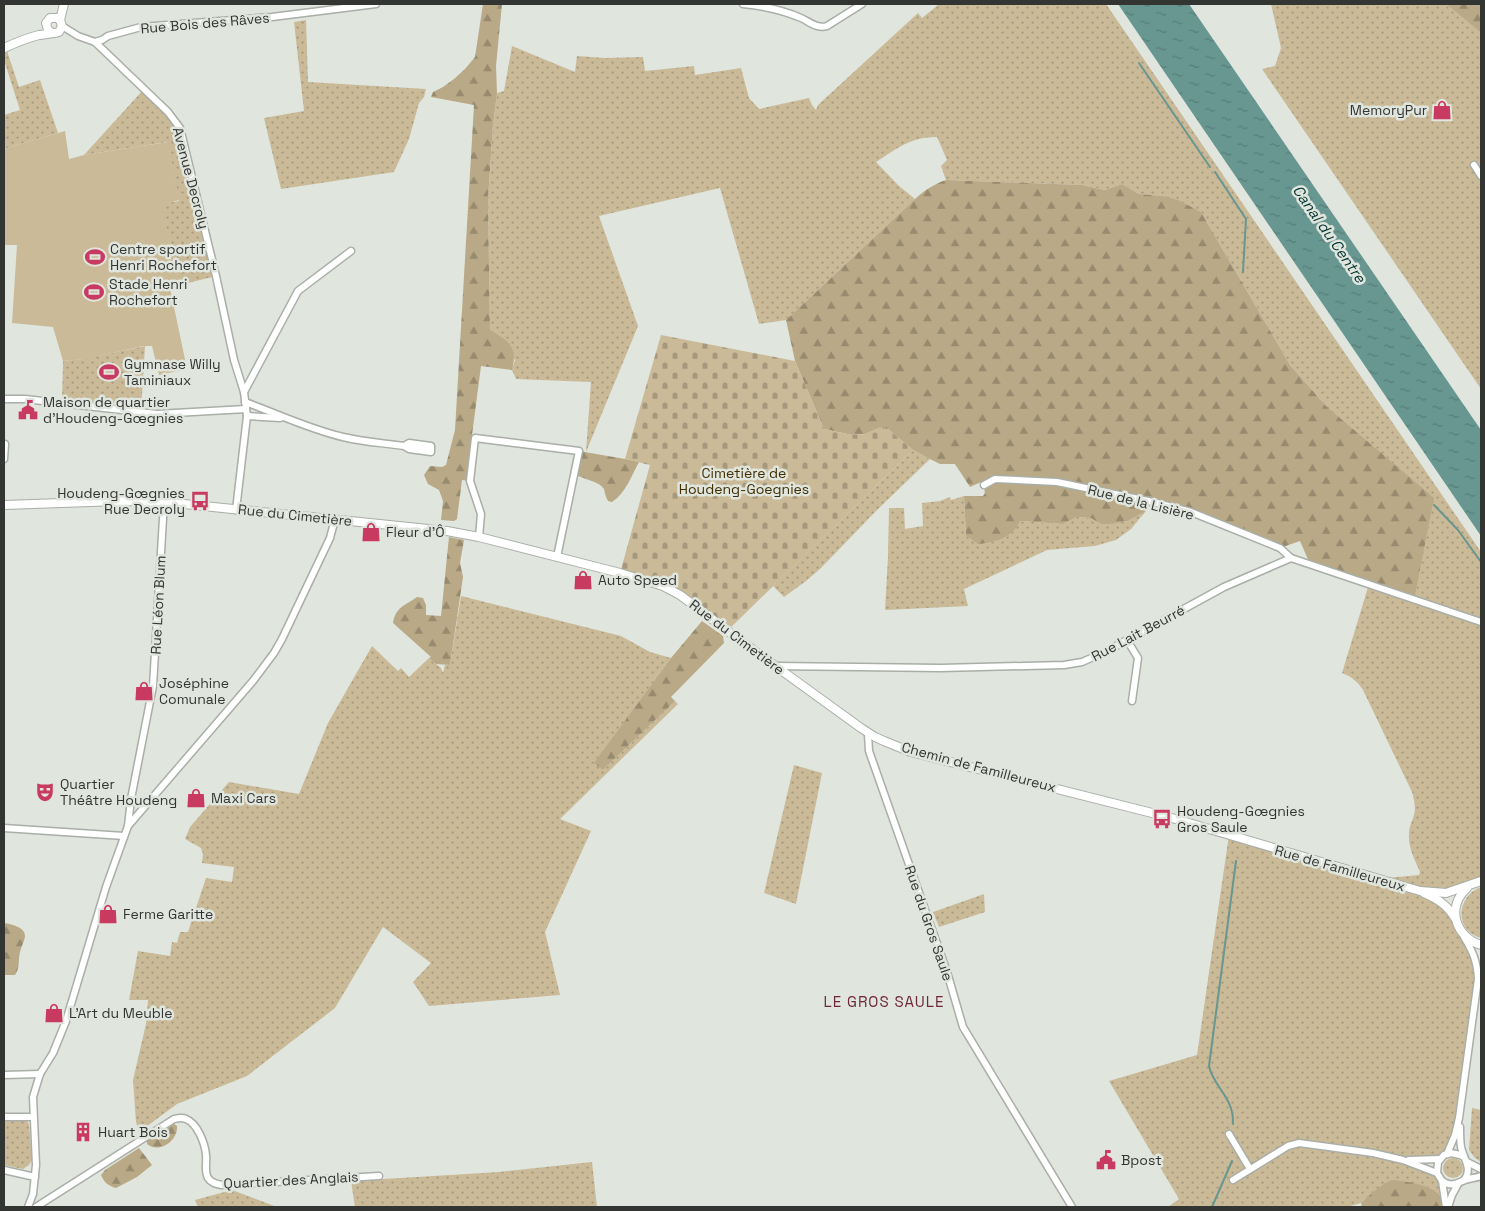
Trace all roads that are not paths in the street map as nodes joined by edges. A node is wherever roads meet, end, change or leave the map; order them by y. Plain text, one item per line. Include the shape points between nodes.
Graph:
1 (62, 4) edge
2 (376, 4) edge
3 (743, 4) edge
4 (862, 4) edge
5 (56, 21) junction
6 (53, 33) junction
7 (78, 36) junction
8 (23, 39) junction
9 (95, 42) junction
10 (4, 46) edge
11 (1474, 165) dead end
12 (1481, 176) edge
13 (351, 251) dead end
14 (244, 392) junction
15 (4, 400) edge
16 (246, 409) junction
17 (284, 418) junction
18 (4, 444) edge
19 (431, 449) dead end
20 (4, 459) edge
21 (984, 485) dead end
22 (164, 502) junction
23 (4, 505) edge
24 (236, 510) junction
25 (335, 519) junction
26 (479, 537) junction
27 (557, 557) junction
28 (1290, 558) junction
29 (1481, 622) edge
30 (1127, 640) junction
31 (774, 666) junction
32 (791, 677) joint
33 (1132, 701) dead end
34 (868, 734) junction
35 (1184, 822) joint
36 (128, 826) junction
37 (4, 828) edge
38 (124, 836) junction
39 (1481, 881) edge
40 (1468, 886) junction
41 (1420, 891) junction
42 (1455, 918) junction
43 (1463, 935) junction
44 (1481, 945) edge
45 (1481, 971) edge
46 (1478, 979) junction
47 (40, 1074) junction
48 (4, 1075) edge
49 (4, 1117) edge
50 (33, 1118) junction
51 (1459, 1118) junction
52 (1229, 1134) dead end
53 (1447, 1154) junction
54 (1440, 1158) junction
55 (1403, 1160) junction
56 (1466, 1160) junction
57 (1250, 1169) junction
58 (1481, 1169) edge
59 (4, 1170) edge
60 (1437, 1173) junction
61 (379, 1176) dead end
62 (1481, 1176) edge
63 (35, 1177) junction
64 (1233, 1180) dead end
65 (1442, 1181) junction
66 (1461, 1182) junction
67 (28, 1207) edge
68 (36, 1207) edge
69 (1072, 1207) edge
70 (1447, 1207) edge

1 - 5 street
2 - 9 street, Rue Bois des Râves via 272,17 141,27
3 - 4 street via 784,12 817,27 827,26
5 - 6 street via 59,32
5 - 6 street via 46,28
5 - 7 street
5 - 8 street
6 - 7 street
6 - 8 street
7 - 9 street, Avenue Decroly
8 - 10 street
9 - 14 street, Avenue Decroly via 168,112 180,128
11 - 12 street
13 - 14 street via 298,290
14 - 16 street, Avenue Decroly
15 - 16 street via 158,414
16 - 17 street
16 - 17 street via 267,410
16 - 24 street, Avenue Decroly
17 - 19 street via 341,437 409,449
18 - 20 street
21 - 28 street, Rue de la Lisière via 995,480 1057,482 1153,502 1191,512 1280,548
22 - 23 street, Rue du Cimetière
22 - 24 street, Rue du Cimetière
22 - 36 street, Rue Léon Blum via 154,686 130,799
24 - 25 street, Rue du Cimetière
25 - 26 street, Rue du Cimetière
25 - 36 street via 330,538 274,653
26 - 27 street, Rue du Cimetière
26 - 27 street via 481,514 470,481 475,438 579,451
27 - 31 street, Rue du Cimetière via 676,592
28 - 29 street
28 - 30 street, Rue Lait Beurré via 1224,586
30 - 31 street, Rue Lait Beurré via 1082,662 1064,665 941,668
30 - 33 street via 1138,658
31 - 32 street, Rue du Cimetière
32 - 34 street, Chemin de Familleureux
34 - 35 street, Chemin de Familleureux via 911,752
34 - 69 street, Rue du Gros Saule via 869,751 942,957 963,1027
35 - 41 street, Rue de Familleureux
36 - 38 street
37 - 38 street
38 - 47 street via 66,1020
39 - 40 street, Rue de Familleureux
40 - 41 street, Rue de Familleureux via 1446,893
40 - 42 street via 1456,904
41 - 42 street via 1449,908
42 - 43 street
43 - 44 street
43 - 46 street via 1478,964
45 - 46 street
46 - 51 street
47 - 48 street
47 - 50 street via 33,1097
49 - 50 street
50 - 63 street
51 - 53 street
51 - 56 street
52 - 57 street
53 - 54 street
53 - 56 street via 1456,1153
54 - 55 street
54 - 60 street
55 - 57 street via 1299,1143 1288,1146
55 - 60 street
56 - 58 street
56 - 66 street via 1468,1172
57 - 64 street
59 - 63 street
60 - 65 street
61 - 68 street, Quartier des Anglais via 213,1183 207,1176 202,1137 190,1122 180,1118
62 - 66 street
63 - 67 street
65 - 66 street via 1448,1184
65 - 70 street
66 - 70 street

